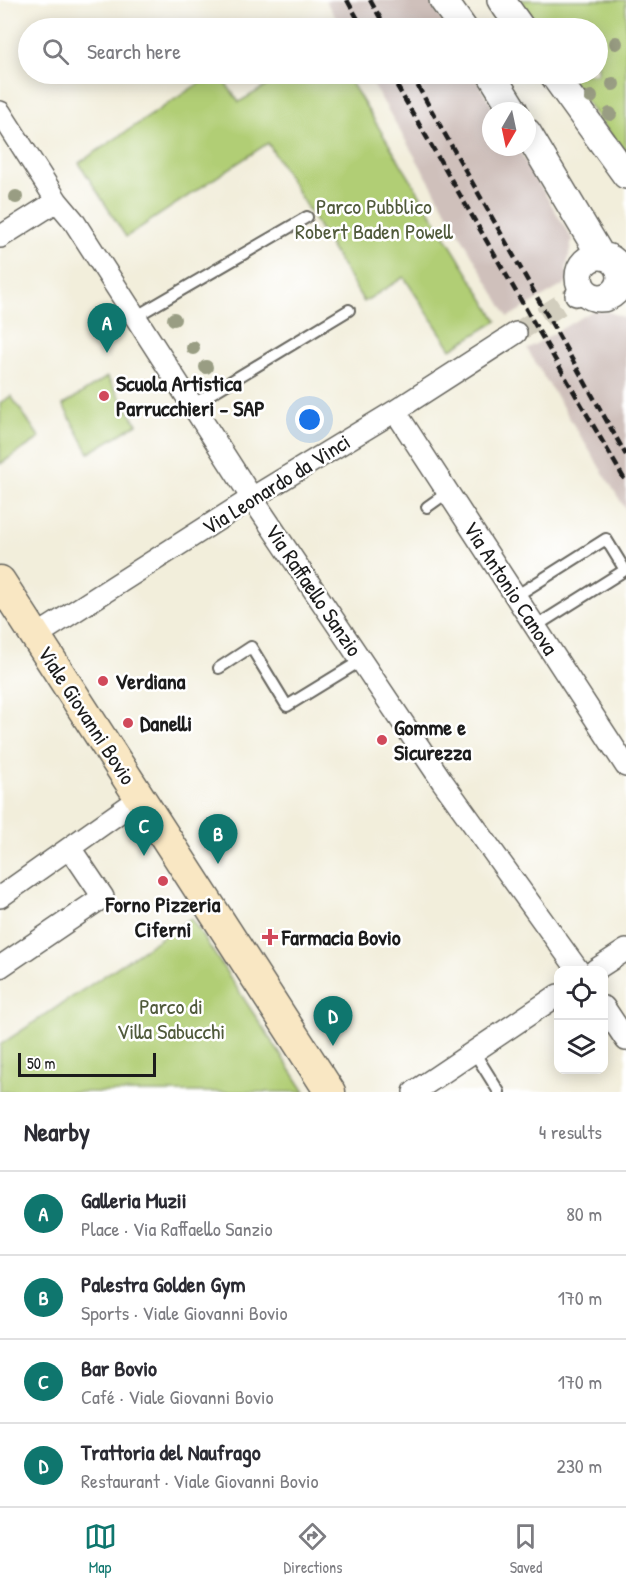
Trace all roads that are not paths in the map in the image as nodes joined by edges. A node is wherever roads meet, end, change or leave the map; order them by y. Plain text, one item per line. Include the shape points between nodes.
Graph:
1 (443, 0) edge
2 (456, 0) edge
3 (501, 0) edge
4 (456, 18) edge
5 (460, 18) edge
6 (514, 18) edge
7 (497, 84) edge
8 (560, 84) edge
9 (508, 102) edge
10 (0, 112) edge
11 (536, 147) edge
12 (626, 175) edge
13 (57, 201) junction
14 (307, 218) dead end
15 (0, 237) edge
16 (593, 259) junction
17 (621, 292) edge
18 (349, 310) dead end
19 (135, 317) junction
20 (516, 333) tunnel mouth
21 (192, 405) junction
22 (395, 411) junction
23 (448, 492) junction
24 (252, 498) junction
25 (427, 507) dead end
26 (2, 589) edge
27 (516, 596) junction
28 (536, 626) junction
29 (36, 636) junction
30 (362, 660) junction
31 (219, 668) dead end
32 (626, 766) edge
33 (140, 798) junction
34 (70, 848) junction
35 (0, 897) edge
36 (626, 950) edge
37 (575, 966) edge
38 (601, 966) edge
39 (0, 968) edge
40 (554, 998) edge
41 (608, 1014) edge
42 (626, 1040) edge
43 (474, 1052) junction
44 (330, 1092) edge
45 (414, 1092) edge
46 (499, 1092) edge

1 - 4 street
2 - 5 street
3 - 6 street
7 - 9 street
8 - 12 street
10 - 13 street, Via Raffaello Sanzio
11 - 16 street via 582,222
13 - 15 street
13 - 19 street, Via Raffaello Sanzio
14 - 19 lane
16 - 17 street via 614,261 619,266
16 - 17 street via 579,276 580,292 602,299
18 - 21 lane
19 - 21 street, Via Raffaello Sanzio
20 - 22 street, Via Leonardo da Vinci
21 - 24 street, Via Raffaello Sanzio
22 - 23 street, Via Antonio Canova
22 - 24 street, Via Leonardo da Vinci
23 - 25 lane
23 - 27 street, Via Antonio Canova
24 - 29 street, Via Leonardo da Vinci
24 - 30 street, Via Raffaello Sanzio
26 - 29 main road, Viale Giovanni Bovio
27 - 28 street, Via Antonio Canova
27 - 28 lane via 606,539 625,570
28 - 32 street, Via Antonio Canova
29 - 33 main road, Viale Giovanni Bovio
30 - 31 lane via 287,706 251,646
30 - 37 street, Via Raffaello Sanzio via 442,781
33 - 34 street
33 - 44 main road, Viale Giovanni Bovio
34 - 35 street
34 - 39 street via 103,897
36 - 38 street
40 - 43 street
41 - 42 street
43 - 45 street
43 - 46 lane

